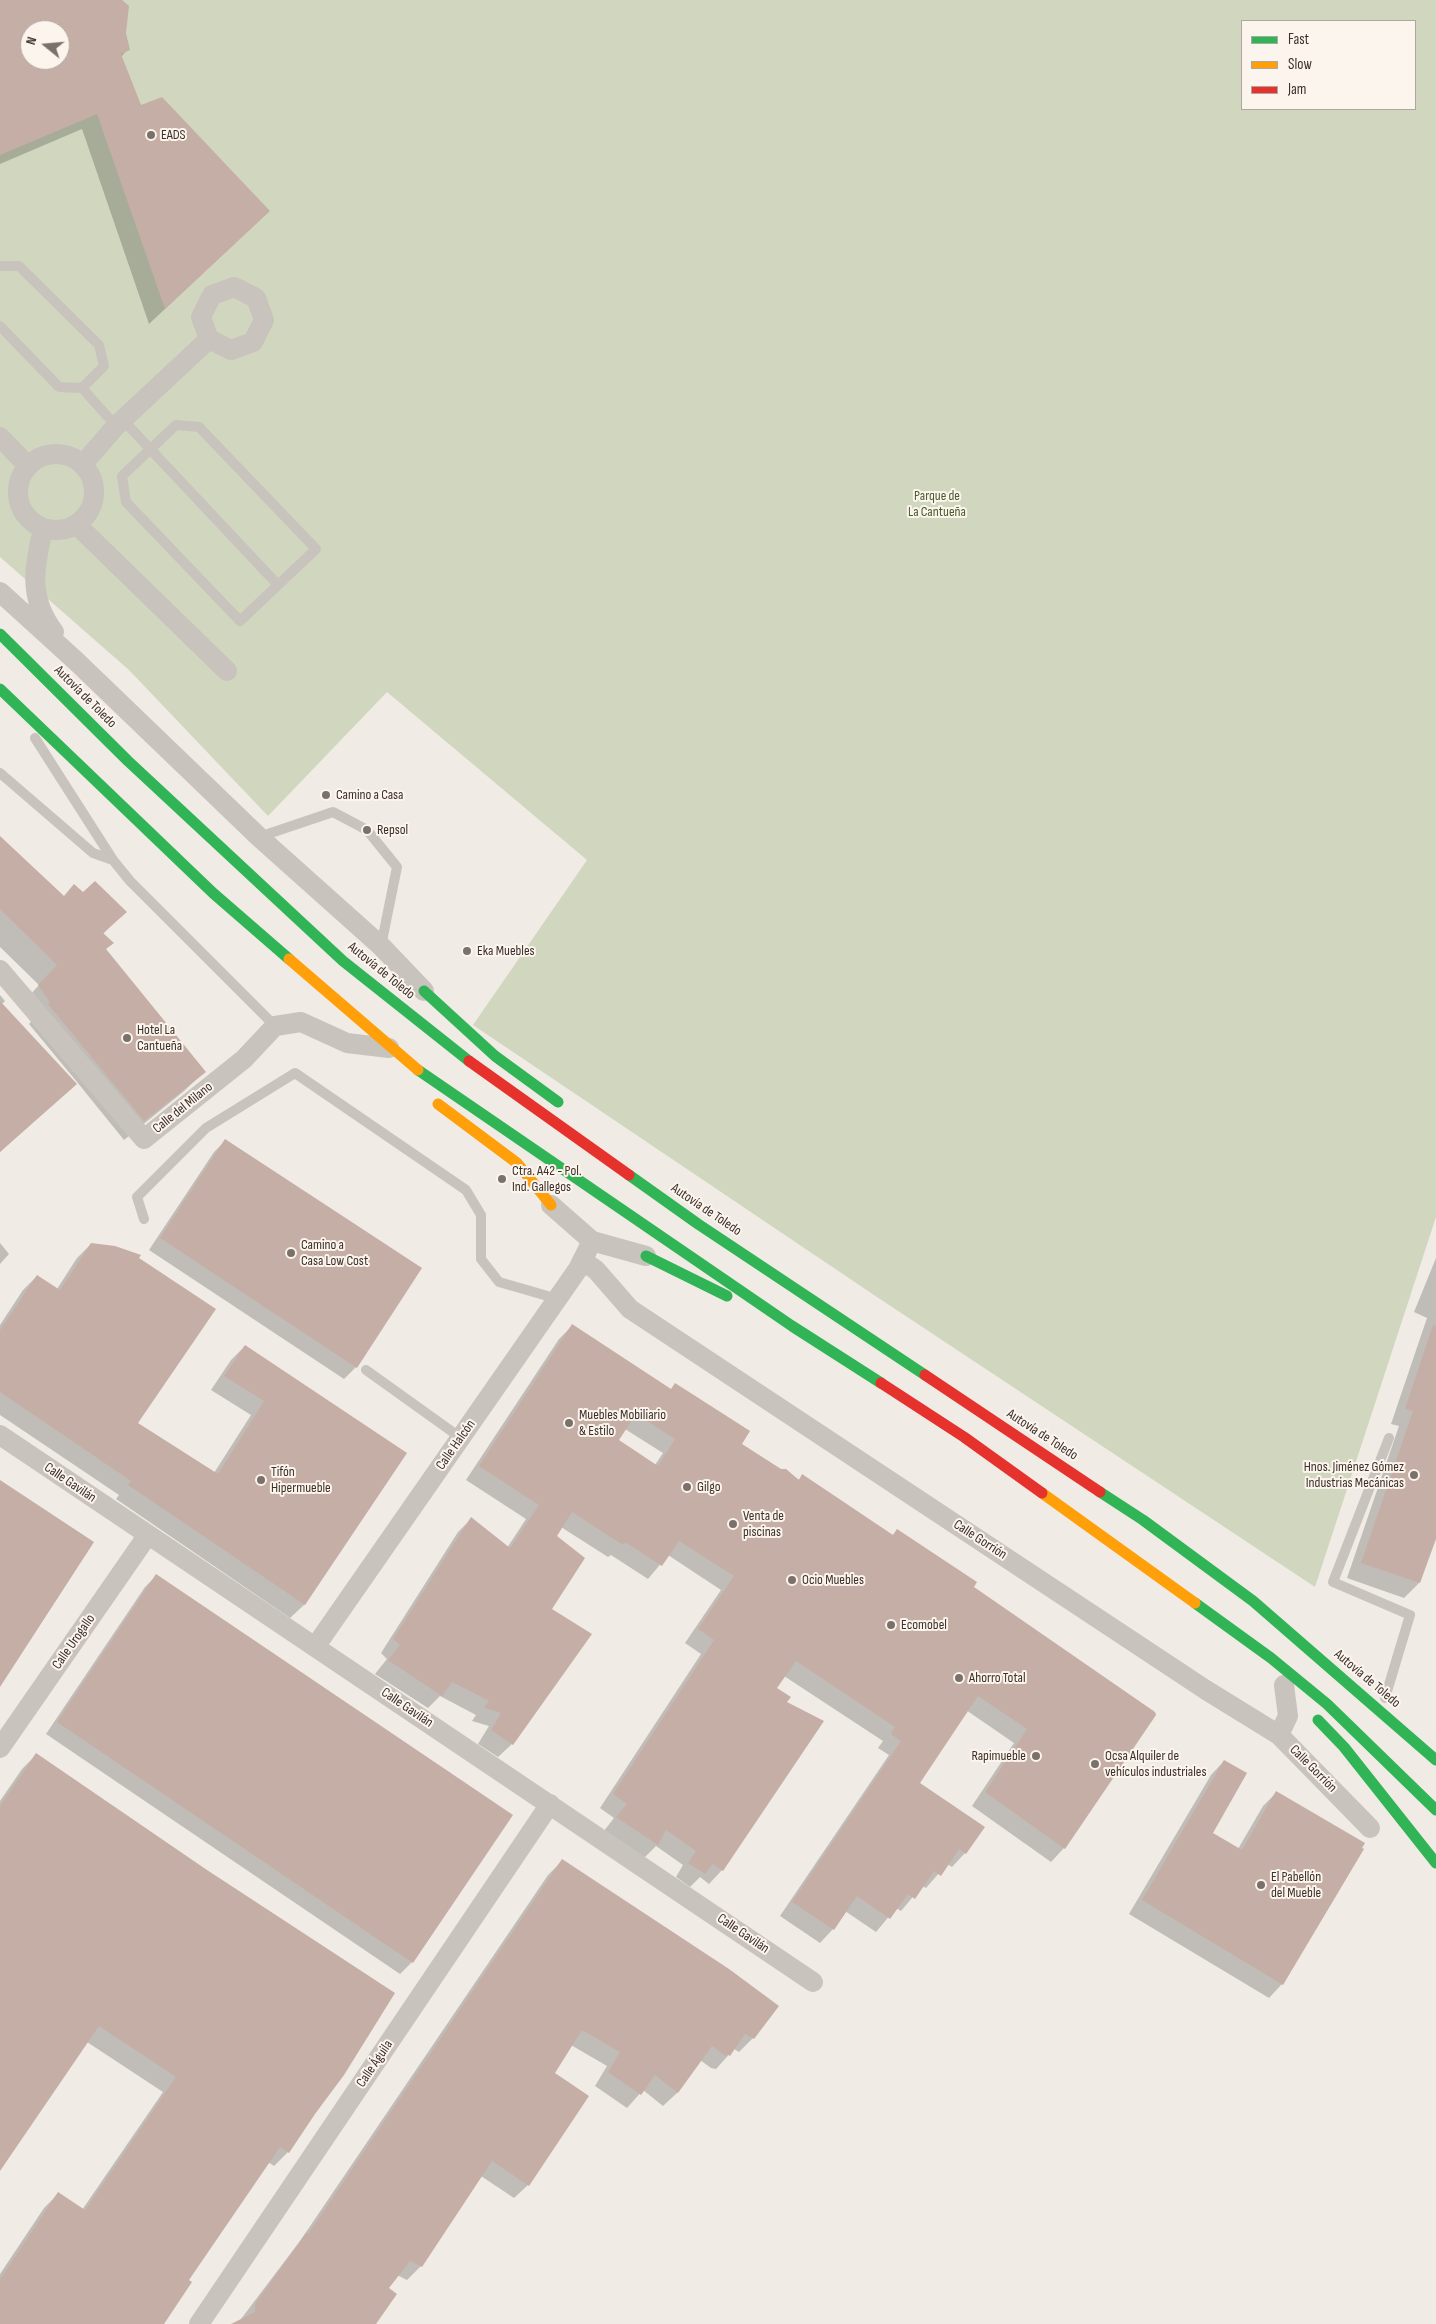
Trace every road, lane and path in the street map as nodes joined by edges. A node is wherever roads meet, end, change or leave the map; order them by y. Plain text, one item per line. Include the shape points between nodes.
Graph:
1 (0, 266) edge
2 (0, 326) edge
3 (209, 339) dead end
4 (82, 388) junction
5 (120, 423) junction
6 (0, 438) edge
7 (150, 449) junction
8 (83, 464) junction
9 (27, 465) junction
10 (77, 525) junction
11 (43, 529) junction
12 (278, 585) junction
13 (0, 592) edge
14 (0, 634) edge
15 (76, 662) junction
16 (227, 672) dead end
17 (0, 689) edge
18 (10, 699) junction
19 (0, 773) edge
20 (259, 837) junction
21 (113, 860) junction
22 (381, 946) junction
23 (0, 970) edge
24 (424, 991) joint
25 (275, 1026) junction
26 (389, 1048) junction
27 (408, 1063) junction
28 (567, 1109) dead end
29 (642, 1170) dead end
30 (551, 1204) joint
31 (671, 1205) junction
32 (144, 1219) dead end
33 (592, 1241) junction
34 (646, 1256) joint
35 (583, 1261) junction
36 (558, 1299) junction
37 (792, 1326) junction
38 (366, 1370) dead end
39 (0, 1436) edge
40 (461, 1438) junction
41 (1389, 1438) dead end
42 (147, 1536) junction
43 (1253, 1601) junction
44 (315, 1647) junction
45 (1271, 1658) junction
46 (1290, 1692) joint
47 (1377, 1692) junction
48 (1397, 1707) dead end
49 (1310, 1712) dead end
50 (1279, 1735) junction
51 (0, 1748) edge
52 (1436, 1760) edge
53 (550, 1804) junction
54 (1436, 1810) edge
55 (1370, 1828) dead end
56 (1436, 1863) edge
57 (813, 1982) dead end
58 (199, 2324) edge

1 - 4 lane via 19,266 100,345 104,366
2 - 4 lane via 59,387
3 - 5 street
4 - 5 lane
5 - 7 lane
5 - 8 street
6 - 9 street
7 - 12 lane
7 - 12 lane via 176,425 198,427 316,549
7 - 12 lane via 122,476 126,502 240,621
8 - 9 street via 65,454 45,455
8 - 10 street via 95,489 90,509
9 - 11 street via 18,482 18,502 27,519
10 - 11 street via 53,531
10 - 16 street
11 - 15 street via 35,566 35,592 43,618
13 - 15 street
14 - 31 highway, Autovía de Toledo via 128,761 343,960 484,1073
15 - 20 street
17 - 18 highway
18 - 21 lane
18 - 26 highway via 214,893
19 - 21 lane via 93,854
20 - 22 street
20 - 22 lane via 333,812 367,830 398,867
21 - 25 lane via 130,881
22 - 24 street
23 - 25 street, Calle del Milano via 144,1139 244,1059
24 - 28 highway via 495,1056
25 - 26 street via 301,1022 347,1043
26 - 27 highway
27 - 30 highway via 428,1095 517,1163
27 - 37 highway
29 - 31 highway
30 - 33 street
31 - 43 highway, Autovía de Toledo via 1143,1520
32 - 36 lane via 137,1197 206,1128 295,1073 466,1190 481,1215 481,1259 499,1282
33 - 34 street
33 - 35 street, Calle Halcón
34 - 37 highway
35 - 36 street, Calle Halcón
35 - 50 street, Calle Gorrión via 596,1270 630,1309
36 - 40 street, Calle Halcón
37 - 45 highway via 964,1437
38 - 40 lane
39 - 42 street, Calle Gavilán
40 - 44 street, Calle Halcón
41 - 47 lane via 1333,1582 1410,1616
42 - 44 street, Calle Gavilán
42 - 51 street, Calle Urogallo
43 - 47 highway
43 - 52 highway, Autovía de Toledo
44 - 53 street, Calle Gavilán
45 - 46 highway
45 - 54 highway via 1327,1704
46 - 50 street via 1288,1716
47 - 48 highway
49 - 56 highway via 1344,1747
50 - 55 street, Calle Gorrión
53 - 57 street, Calle Gavilán
53 - 58 street, Calle Águila

